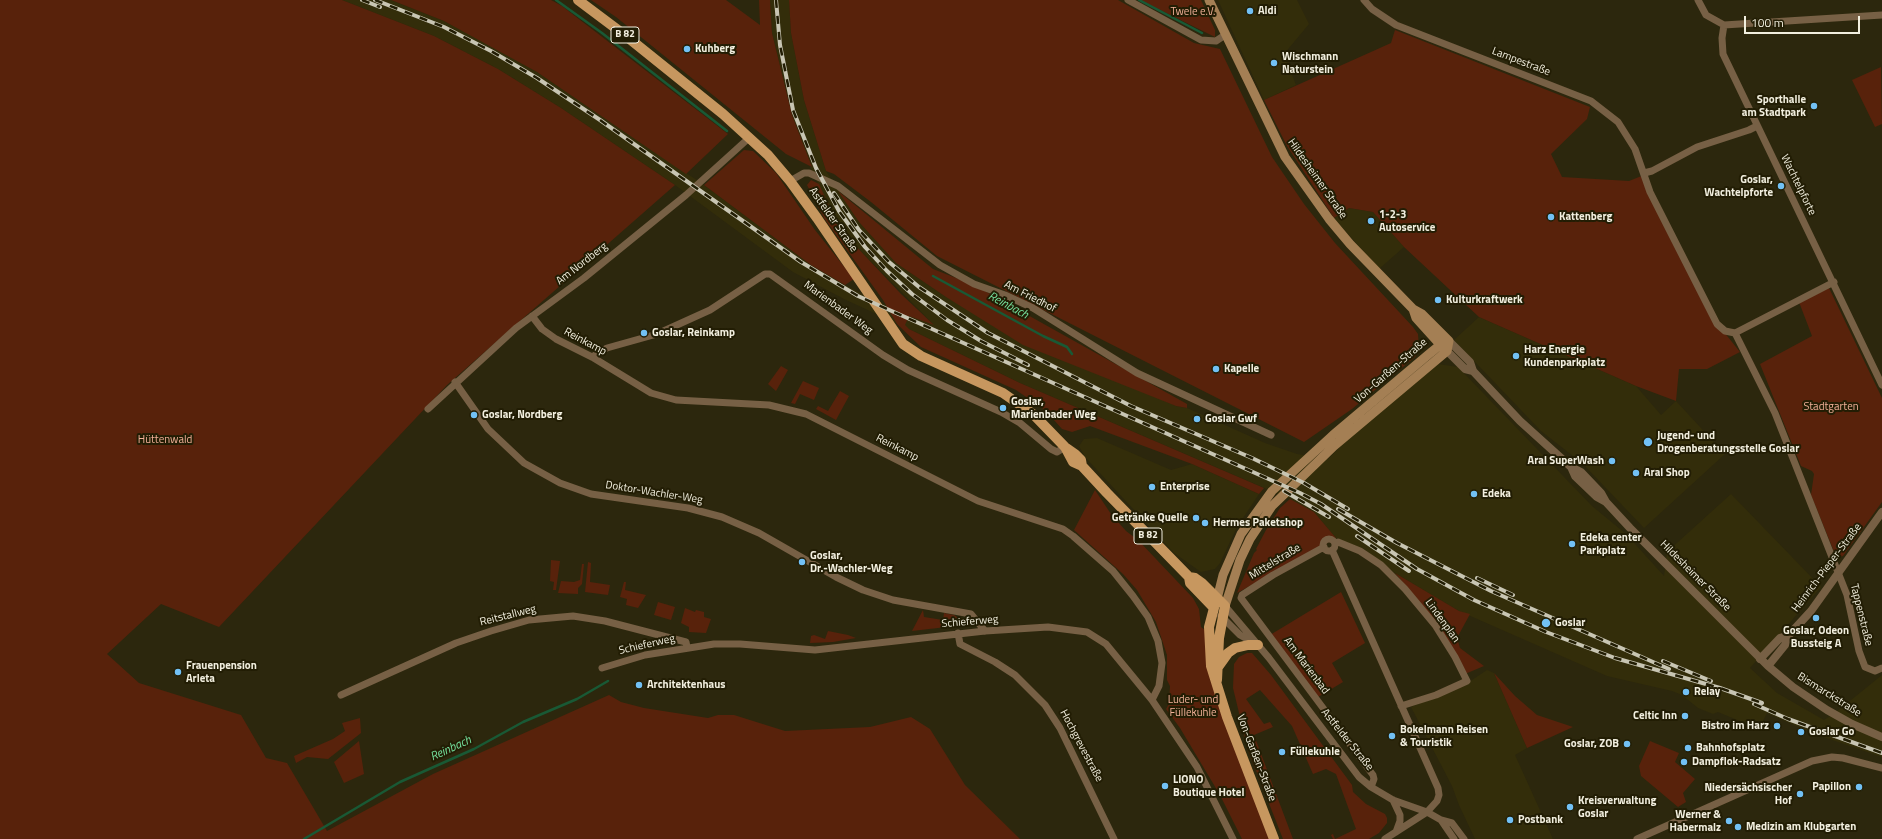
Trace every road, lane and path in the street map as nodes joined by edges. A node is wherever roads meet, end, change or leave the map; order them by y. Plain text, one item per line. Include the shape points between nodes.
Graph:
1 (578, 0) edge
2 (1128, 0) edge
3 (1209, 0) edge
4 (1364, 0) edge
5 (1698, 0) edge
6 (1882, 15) edge
7 (1724, 25) junction
8 (1226, 35) junction
9 (1757, 126) junction
10 (750, 137) junction
11 (1644, 173) junction
12 (790, 181) junction
13 (1834, 282) junction
14 (1413, 309) junction
15 (532, 316) junction
16 (1735, 333) junction
17 (1450, 341) junction
18 (1443, 348) junction
19 (592, 357) junction
20 (1473, 371) junction
21 (455, 382) junction
22 (1882, 385) edge
23 (428, 409) dead end
24 (1271, 435) dead end
25 (1065, 447) junction
26 (1882, 512) edge
27 (1335, 543) junction
28 (1324, 547) junction
29 (1332, 550) junction
30 (1838, 574) junction
31 (1189, 578) junction
32 (1217, 597) junction
33 (1241, 598) joint
34 (1225, 606) junction
35 (1214, 608) junction
36 (1222, 617) junction
37 (985, 630) junction
38 (958, 633) junction
39 (1788, 636) junction
40 (1258, 646) junction
41 (687, 648) junction
42 (1760, 659) junction
43 (1768, 666) junction
44 (1218, 667) junction
45 (602, 668) dead end
46 (1882, 668) edge
47 (1217, 684) junction
48 (341, 695) dead end
49 (1152, 700) junction
50 (1402, 706) junction
51 (1882, 737) edge
52 (1882, 768) edge
53 (1371, 787) junction
54 (1393, 800) junction
55 (1427, 812) junction
56 (1441, 820) junction
57 (1396, 832) junction
58 (1114, 839) edge
59 (1233, 839) edge
60 (1274, 839) edge
61 (1385, 839) edge
62 (1454, 839) edge
63 (1464, 839) edge
64 (1637, 839) edge

1 - 10 main road, Astfelder Straße / B 82
2 - 8 street via 1201,40 1216,41
3 - 8 main road, Hildesheimer Straße
4 - 11 street, Lampestraße via 1372,9 1396,25 1591,101 1618,122 1635,149
5 - 7 street via 1706,15
6 - 7 street
7 - 9 street, Wachtelpforte via 1724,54
8 - 14 main road, Hildesheimer Straße via 1284,158 1329,219
9 - 11 street via 1697,147
9 - 13 street, Wachtelpforte
10 - 12 main road, Astfelder Straße / B 82
10 - 15 street, Am Nordberg via 686,195 584,278
11 - 16 street via 1658,210 1717,324 1725,331
12 - 24 street, Am Friedhof via 809,173 838,186 940,265 974,284 1033,308 1137,374
12 - 25 main road, Astfelder Straße / B 82 via 903,344 921,356 1020,403
13 - 16 street
13 - 22 street, Wachtelpforte
14 - 17 main road, Hildesheimer Straße via 1422,314
14 - 18 main road, Hildesheimer Straße via 1416,318
15 - 19 street, Reinkamp via 542,329 556,339
15 - 21 street, Am Nordberg
16 - 30 street via 1775,412
17 - 18 main road, Von-Garßen-Straße
17 - 20 street, Hildesheimer Straße via 1470,362
18 - 20 street, Hildesheimer Straße via 1465,369
18 - 32 main road, Von-Garßen-Straße via 1333,435 1272,491 1241,534 1223,575
18 - 34 main road, Von-Garßen-Straße via 1272,506 1250,539 1240,560
19 - 25 street, Marienbader Weg via 607,348 658,334 710,310 765,274 770,274 908,370 1001,412 1020,423 1057,452
19 - 49 street, Reinkamp via 651,393 676,400 768,405 806,414 978,502 1063,529 1113,571 1148,617 1158,641 1162,664 1159,686
20 - 42 street, Hildesheimer Straße via 1520,421 1571,467 1575,476 1596,497 1606,502
21 - 23 street, Am Nordberg
21 - 37 street, Doktor-Wachler-Weg via 488,429 524,463 560,483 591,494 688,508 722,517 758,533 863,590 893,600 971,614
25 - 31 main road, Astfelder Straße / B 82 via 1073,462 1082,466
26 - 30 street, Heinrich-Pieper-Straße
27 - 28 street via 1332,539 1327,539
27 - 29 street
27 - 50 street, Lindenplan via 1360,551 1381,566 1405,589 1435,626 1467,681
28 - 29 street
28 - 33 street, Mittelstraße via 1242,594
29 - 50 street
30 - 39 street, Heinrich-Pieper-Straße via 1811,611
30 - 46 street, Tappenstraße via 1847,595 1865,667 1875,671
31 - 32 main road, Astfelder Straße / B 82 via 1196,578
31 - 35 main road, Astfelder Straße / B 82 via 1190,583
32 - 34 main road, Astfelder Straße / B 82
32 - 35 main road, Von-Garßen-Straße
33 - 53 street, Am Marienbad via 1373,775
34 - 36 main road, Von-Garßen-Straße
34 - 40 street, Astfelder Straße
35 - 36 street, Astfelder Straße / B 82
35 - 47 main road, Von-Garßen-Straße via 1209,627 1209,640 1211,666
36 - 40 street, Astfelder Straße via 1240,635
36 - 44 main road, Von-Garßen-Straße
37 - 38 street, Schieferweg
37 - 49 street, Schieferweg via 1048,627 1087,632 1106,644
38 - 41 street, Schieferweg via 814,650 740,644
38 - 58 street, Hochgrevestraße via 960,644 1015,675 1045,704 1060,728
39 - 42 street, Heinrich-Pieper-Straße via 1780,638
39 - 43 street, Heinrich-Pieper-Straße
40 - 44 main road via 1235,648
40 - 53 street, Astfelder Straße via 1359,777
41 - 45 street, Schieferweg via 645,655
41 - 48 street, Reitstallweg via 686,642 605,621 573,616 529,620 456,643
42 - 43 street, Hildesheimer Straße
43 - 51 street, Bismarckstraße via 1820,705 1852,724
44 - 47 main road, Von-Garßen-Straße
47 - 60 main road, Von-Garßen-Straße via 1229,723
49 - 59 street, Schieferweg via 1197,767
50 - 55 street via 1438,788 1437,801
52 - 64 street via 1843,758 1812,760
53 - 54 street, Astfelder Straße
54 - 55 street, Astfelder Straße
54 - 57 street via 1400,815
55 - 56 street, Astfelder Straße
55 - 57 street
56 - 62 street, Astfelder Straße
56 - 63 street, Astfelder Straße via 1452,824
57 - 61 street

